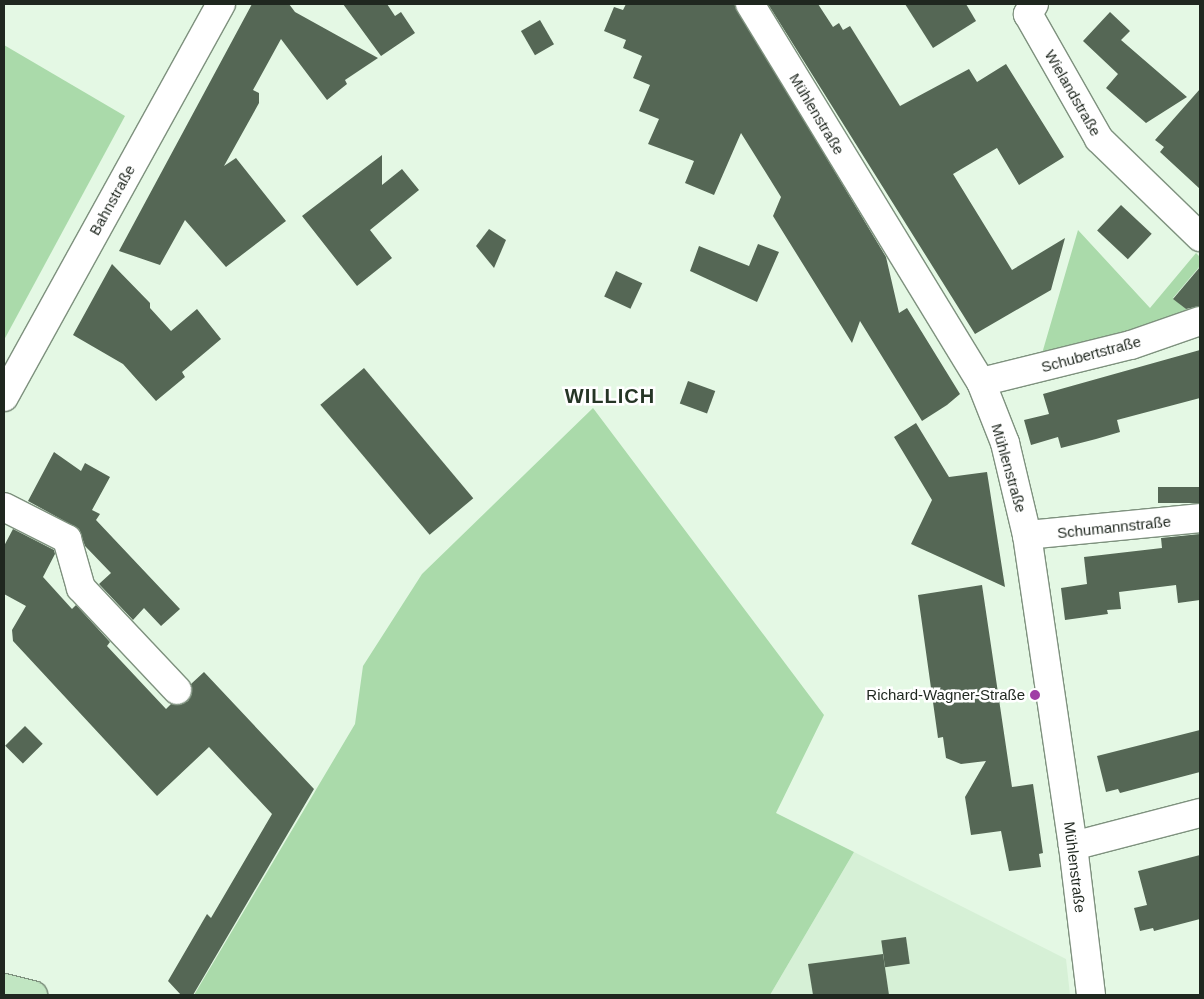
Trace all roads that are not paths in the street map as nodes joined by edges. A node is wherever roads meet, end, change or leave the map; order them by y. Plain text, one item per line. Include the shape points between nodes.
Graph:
1 (221, 4) edge
2 (750, 4) edge
3 (1034, 4) edge
4 (1200, 236) edge
5 (1200, 321) edge
6 (981, 382) junction
7 (4, 397) edge
8 (4, 507) edge
9 (1200, 518) edge
10 (1027, 536) junction
11 (177, 690) dead end
12 (1200, 813) edge
13 (1073, 846) junction
14 (4, 988) edge
15 (33, 995) edge
16 (1090, 995) edge

1 - 7 street, Bahnstraße
2 - 6 street, Mühlenstraße
3 - 4 street, Wielandstraße via 1028,14 1099,139
5 - 6 street, Schubertstraße via 1131,345
6 - 10 street, Mühlenstraße via 1005,443
8 - 11 street via 67,539 81,588
9 - 10 street, Schumannstraße
10 - 13 street, Mühlenstraße
12 - 13 street
13 - 16 street, Mühlenstraße
14 - 15 main road

